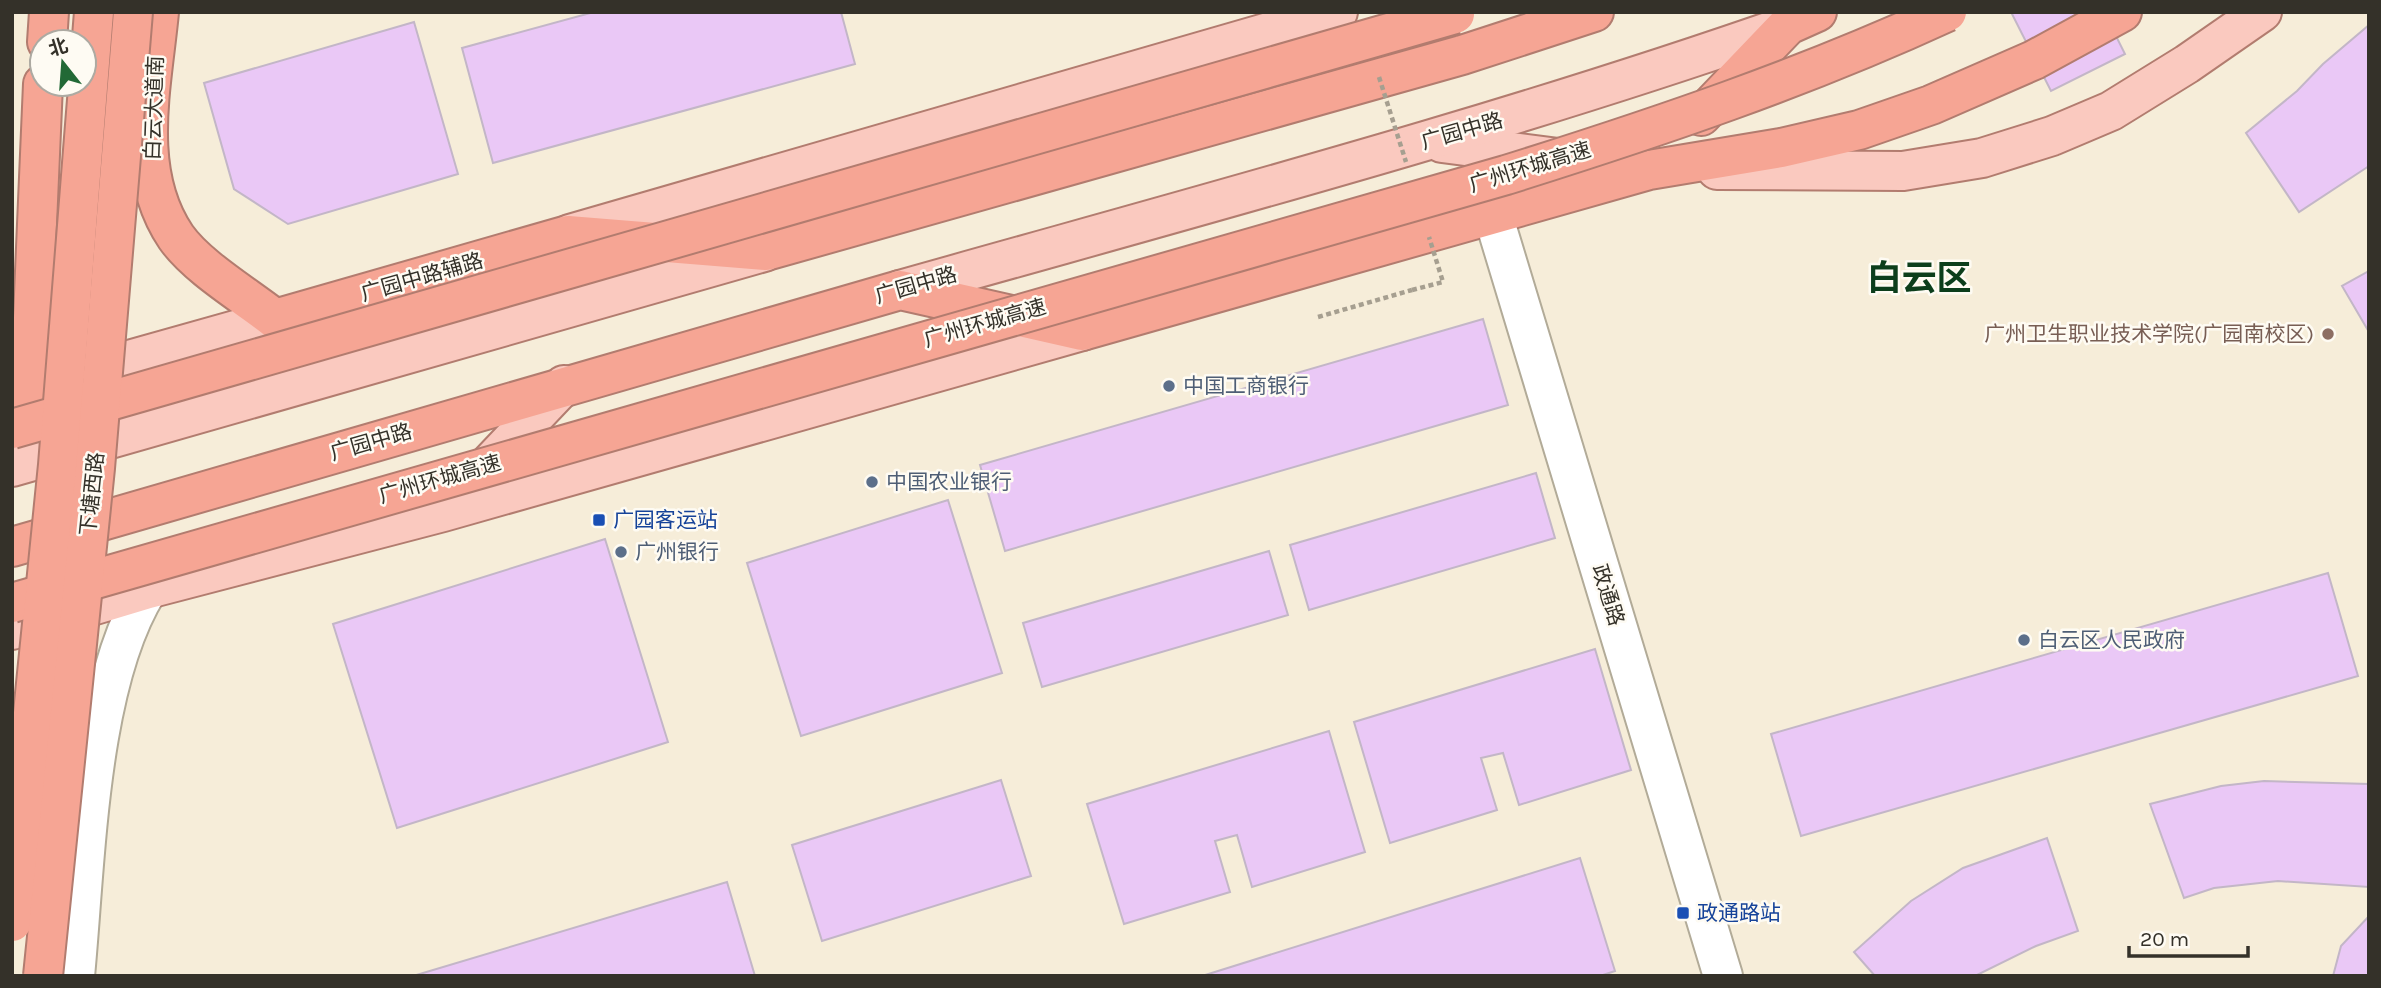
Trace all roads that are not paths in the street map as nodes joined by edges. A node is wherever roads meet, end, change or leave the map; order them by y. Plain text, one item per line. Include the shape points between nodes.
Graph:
1 (94, 12) edge
2 (133, 12) edge
3 (159, 12) edge
4 (1338, 12) edge
5 (1461, 12) edge
6 (1594, 12) edge
7 (1947, 12) edge
8 (2122, 12) edge
9 (2262, 12) edge
10 (1802, 18) edge
11 (42, 98) edge
12 (148, 129) junction
13 (39, 134) junction
14 (1430, 141) junction
15 (1649, 170) junction
16 (1493, 215) junction
17 (568, 235) junction
18 (766, 251) junction
19 (900, 290) junction
20 (275, 319) junction
21 (1082, 331) junction
22 (565, 385) junction
23 (21, 390) edge
24 (12, 429) edge
25 (12, 467) edge
26 (443, 512) junction
27 (12, 547) edge
28 (148, 589) junction
29 (12, 603) edge
30 (12, 630) edge
31 (12, 922) edge
32 (43, 976) edge
33 (75, 976) edge
34 (1723, 976) edge

1 - 31 highway, 下塘西路, bridge via 58,465
2 - 32 highway, 下塘西路, bridge via 95,468
3 - 12 highway, 白云大道南
4 - 17 main road
5 - 24 highway, bridge
6 - 18 highway via 1462,55
7 - 29 highway, 广州环城高速, bridge via 1745,96 1506,175
8 - 15 highway via 2034,60 1871,126 1782,148
9 - 15 main road via 2111,111 1982,158 1903,171
10 - 14 main road, 广园中路 via 1649,73
10 - 15 highway
11 - 13 highway
12 - 13 highway via 119,156 91,164 55,153
12 - 20 highway, 白云大道南 via 152,179 177,238
13 - 23 highway
14 - 15 main road
14 - 19 main road, 广园中路
15 - 16 highway
16 - 21 highway
16 - 34 street, 政通路
17 - 18 highway
17 - 20 highway, 广园中路辅路
18 - 25 main road
19 - 21 highway
19 - 22 highway, 广园中路
20 - 23 main road
21 - 26 main road
22 - 26 main road
22 - 27 highway, 广园中路
26 - 28 main road
28 - 30 main road
28 - 33 street via 124,635 106,708

